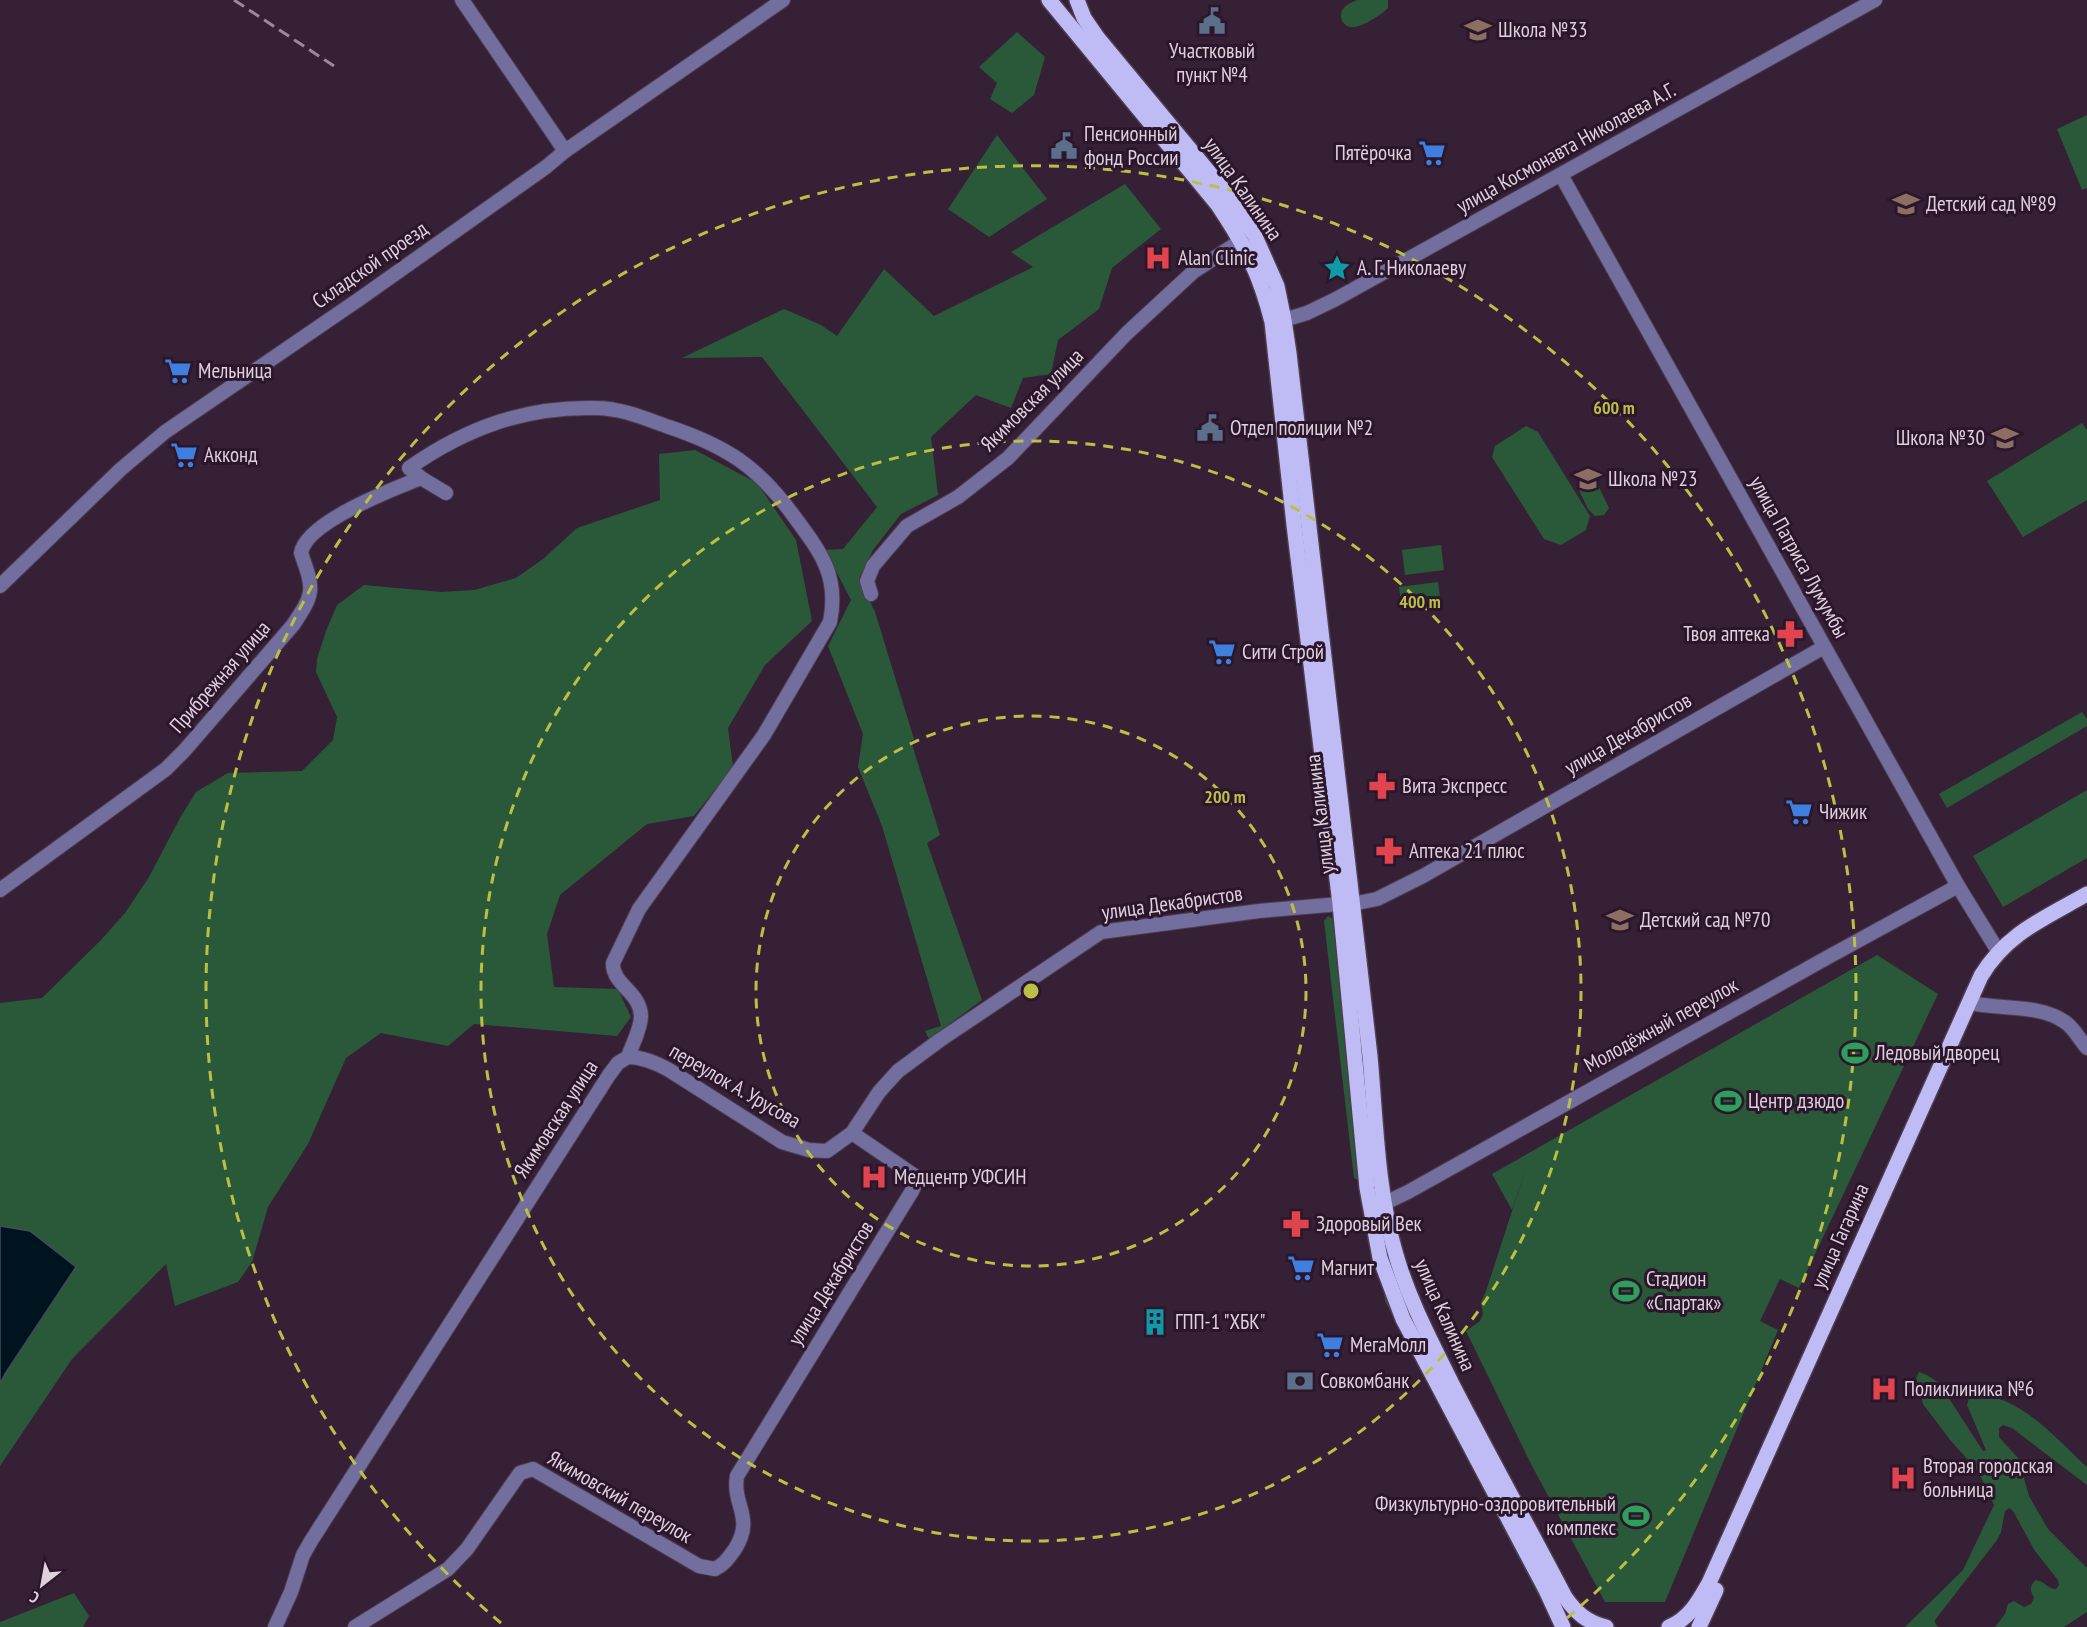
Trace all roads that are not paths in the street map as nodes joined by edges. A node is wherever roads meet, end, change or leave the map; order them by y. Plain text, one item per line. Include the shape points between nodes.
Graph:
1 (462, 0) edge
2 (783, 0) edge
3 (1049, 0) edge
4 (1077, 0) edge
5 (1875, 0) edge
6 (565, 151) junction
7 (1561, 175) junction
8 (1242, 240) junction
9 (1278, 321) junction
10 (421, 478) junction
11 (446, 493) dead end
12 (0, 586) edge
13 (871, 594) dead end
14 (1824, 647) junction
15 (1958, 886) junction
16 (0, 890) edge
17 (2087, 894) edge
18 (1346, 904) junction
19 (2087, 904) edge
20 (2001, 954) junction
21 (1976, 1004) junction
22 (2087, 1048) edge
23 (628, 1057) junction
24 (852, 1133) junction
25 (1904, 1156) junction
26 (1385, 1203) junction
27 (1811, 1365) junction
28 (737, 1476) joint
29 (275, 1627) edge
30 (355, 1627) edge
31 (1563, 1627) edge
32 (1606, 1627) edge
33 (1669, 1627) edge
34 (1700, 1627) edge

1 - 6 street
2 - 6 street, Складской проезд
3 - 8 main road, улица Калинина
4 - 9 main road, улица Калинина via 1093,32 1222,188 1254,234 1277,286
5 - 7 street, улица Космонавта Николаева А.Г.
6 - 12 street, Складской проезд via 358,300 176,423 121,469
7 - 9 street, улица Космонавта Николаева А.Г. via 1336,299
7 - 14 street, улица Патриса Лумумбы
8 - 9 main road, улица Калинина
8 - 13 street, Якимовская улица via 1193,272 1127,333 1008,458 958,497 907,526 873,566 867,580
9 - 18 main road, улица Калинина
10 - 11 street
10 - 16 street, Прибрежная улица via 360,502 315,533 301,553 311,583 306,606 184,751 152,781
10 - 23 street, Якимовская улица via 409,468 435,449 484,425 557,410 597,408 629,413 698,436 759,474 777,492 825,560 834,603 830,622 764,735 639,909 613,963 612,971 632,992 641,1016
14 - 15 street, улица Патриса Лумумбы
14 - 18 street, улица Декабристов via 1423,876 1377,899
15 - 20 street, улица Патриса Лумумбы
15 - 26 street, Молодёжный переулок
17 - 20 main road, улица Гагарина via 2022,931
18 - 24 street, улица Декабристов via 1249,912 1101,932 940,1040 890,1079
18 - 26 main road, улица Калинина
18 - 31 main road, улица Калинина via 1367,1188 1380,1258 1403,1319
19 - 20 main road, улица Гагарина
20 - 21 main road, улица Гагарина
20 - 25 main road, улица Гагарина via 1988,965 1973,992
21 - 22 street via 2053,1016 2067,1023
21 - 25 main road, улица Гагарина
23 - 24 street, переулок А. Урусова via 651,1061 669,1070 765,1133 794,1146 826,1151
23 - 29 street, Якимовская улица via 609,1075 310,1541
24 - 28 street, улица Декабристов via 918,1178
25 - 27 main road, улица Гагарина
26 - 32 main road, улица Калинина via 1388,1225 1416,1312 1465,1408 1575,1611
27 - 33 main road, улица Гагарина via 1699,1602
27 - 34 main road, улица Гагарина
28 - 30 street, Якимовский переулок via 742,1534 727,1561 715,1569 687,1560 533,1469 520,1473 467,1549 448,1569

